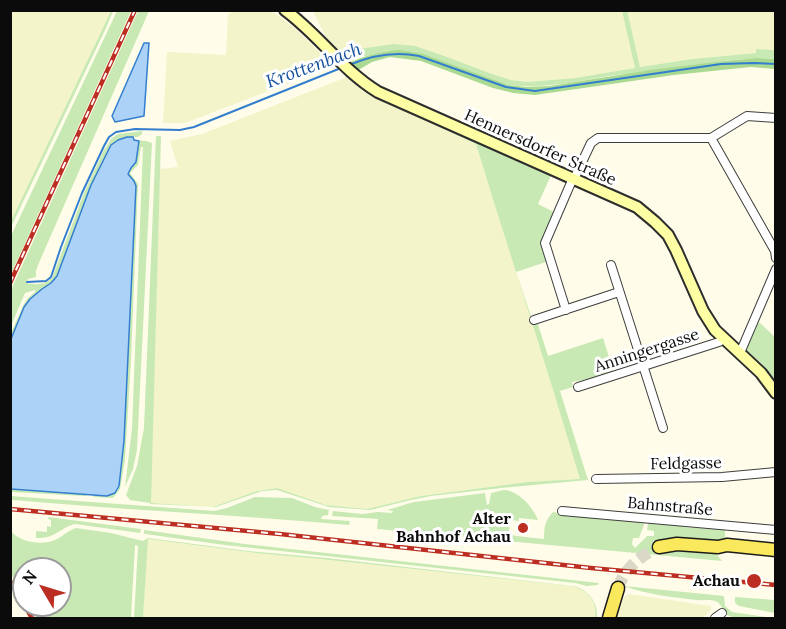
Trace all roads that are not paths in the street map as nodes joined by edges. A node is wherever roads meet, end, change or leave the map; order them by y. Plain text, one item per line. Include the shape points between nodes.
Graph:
1 (285, 10) edge
2 (776, 118) edge
3 (711, 138) junction
4 (574, 178) junction
5 (776, 258) edge
6 (611, 265) dead end
7 (776, 268) edge
8 (773, 287) edge
9 (619, 292) junction
10 (566, 310) junction
11 (534, 320) dead end
12 (723, 339) junction
13 (741, 353) junction
14 (642, 366) junction
15 (578, 387) dead end
16 (776, 393) edge
17 (663, 428) dead end
18 (776, 472) edge
19 (596, 478) dead end
20 (562, 511) dead end
21 (776, 530) edge
22 (659, 547) tunnel mouth
23 (718, 547) junction
24 (776, 550) edge
25 (776, 556) edge
26 (618, 588) tunnel mouth
27 (722, 613) dead end
28 (609, 618) edge
29 (715, 618) edge

1 - 4 street, Hennersdorfer Straße via 362,82 378,92
2 - 3 street via 747,116
3 - 4 street via 598,138 591,142
3 - 5 street
4 - 10 street via 545,243
4 - 12 street, Hennersdorfer Straße via 637,207 668,235 703,310
6 - 9 street
7 - 8 street
8 - 13 street
9 - 10 street
9 - 14 street
10 - 11 street
12 - 13 street, Hennersdorfer Straße
12 - 14 street, Anningergasse
13 - 16 street, Hennersdorfer Straße
14 - 15 street, Anningergasse
14 - 17 street
18 - 19 street, Feldgasse
20 - 21 street, Bahnstraße
22 - 23 main road
23 - 24 main road
23 - 25 main road
26 - 28 main road
27 - 29 street

